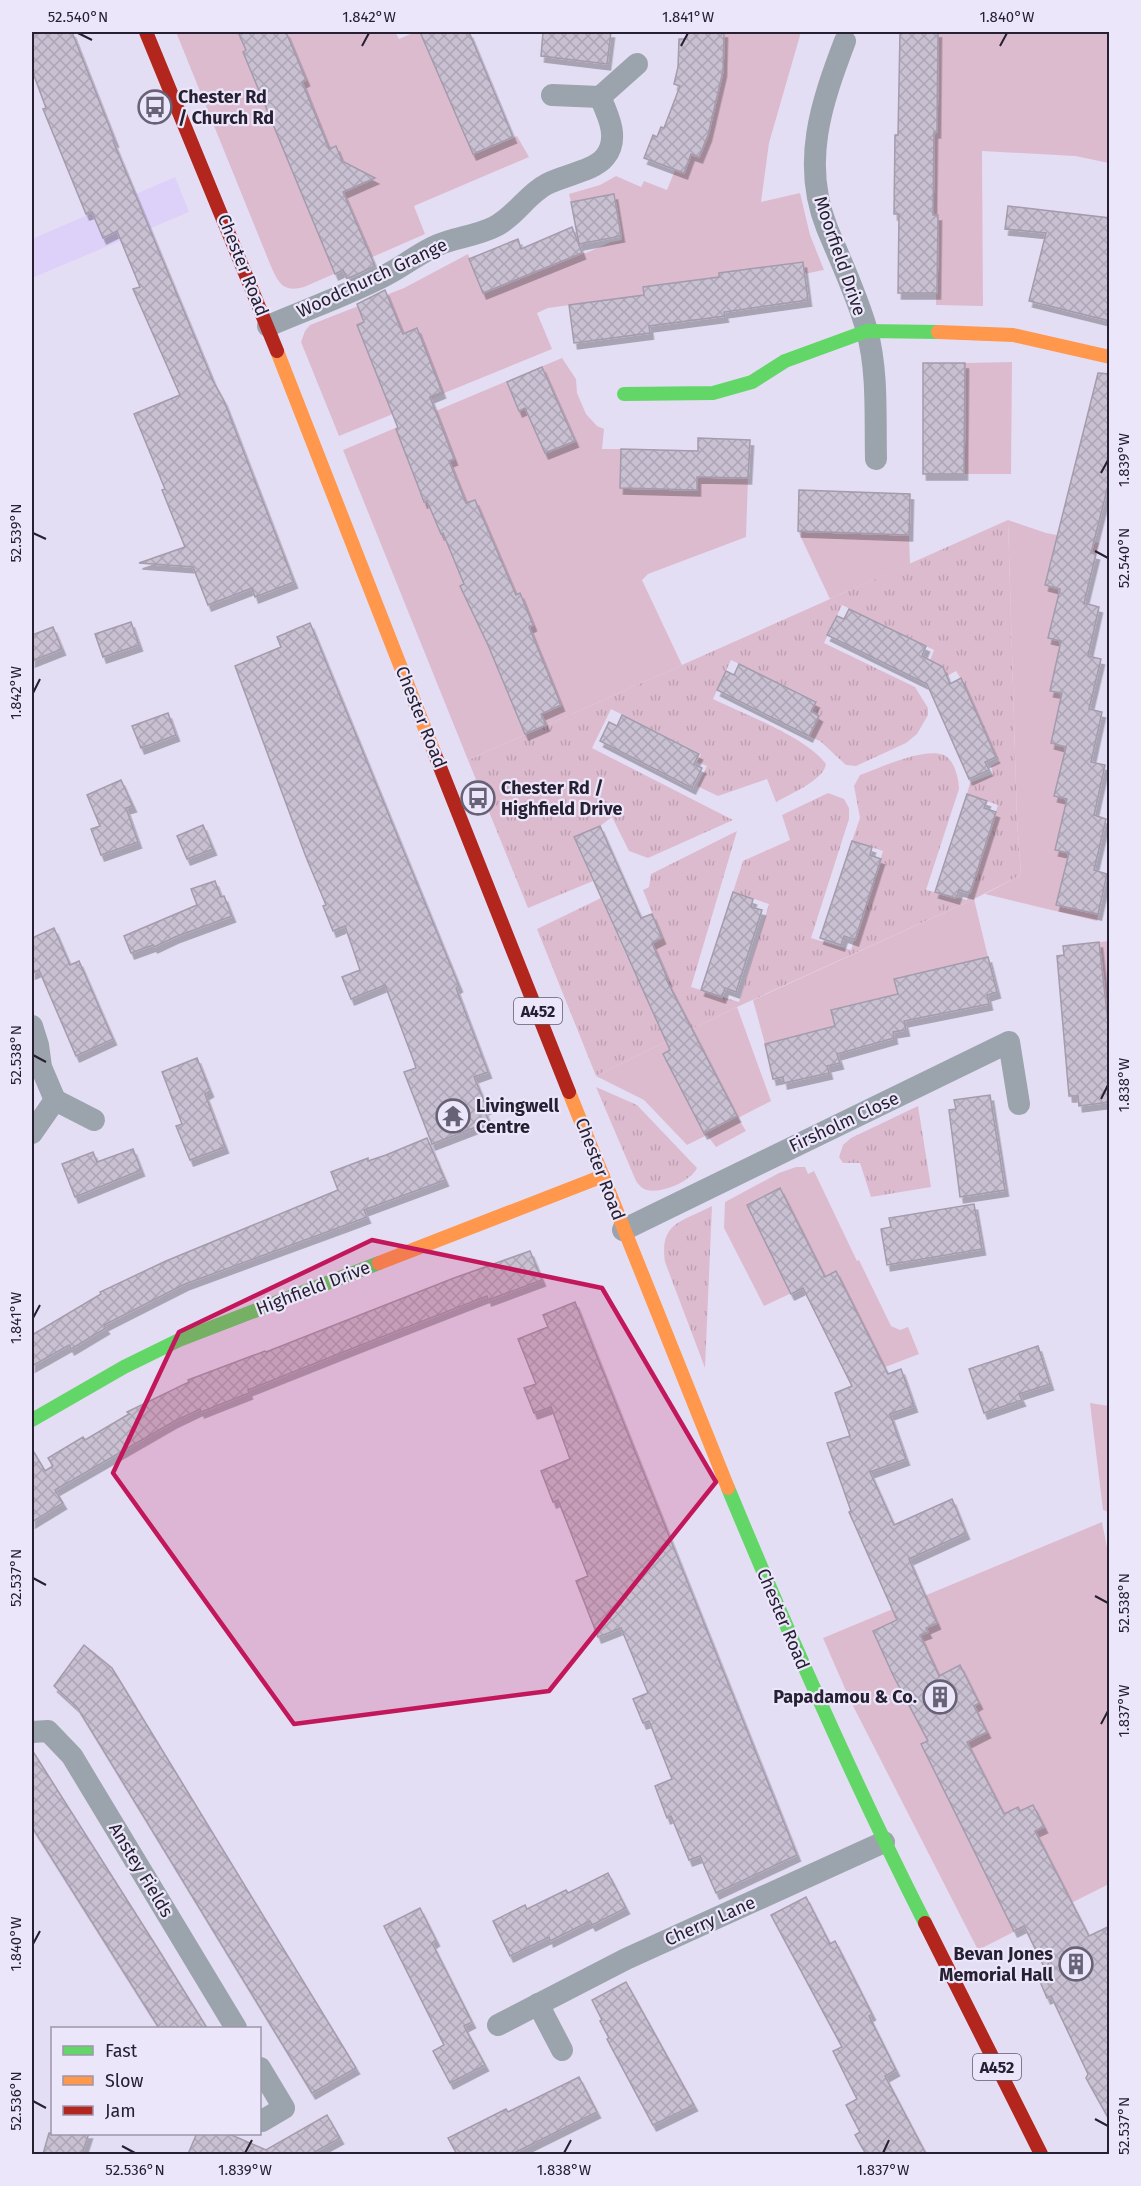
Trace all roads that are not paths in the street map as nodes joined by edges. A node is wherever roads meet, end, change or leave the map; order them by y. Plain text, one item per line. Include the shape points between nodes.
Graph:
1 (146, 32) edge
2 (845, 41) dead end
3 (637, 64) dead end
4 (552, 95) dead end
5 (600, 97) junction
6 (268, 326) junction
7 (867, 331) junction
8 (1110, 357) edge
9 (624, 394) dead end
10 (876, 459) dead end
11 (32, 1026) edge
12 (54, 1100) junction
13 (1019, 1104) dead end
14 (94, 1120) dead end
15 (32, 1133) edge
16 (603, 1176) junction
17 (623, 1230) junction
18 (32, 1420) edge
19 (32, 1732) edge
20 (884, 1842) junction
21 (538, 2004) junction
22 (498, 2025) dead end
23 (235, 2027) edge
24 (562, 2050) dead end
25 (261, 2070) edge
26 (262, 2121) dead end
27 (1041, 2154) edge

1 - 6 main road, Chester Road / A452
2 - 7 street, Moorfield Drive via 824,101 814,168 818,200
3 - 5 street
4 - 5 street
5 - 6 street, Woodchurch Grange via 612,131 609,150 597,165 544,185 496,227 439,244 387,275
6 - 16 main road, Chester Road / A452
7 - 8 main road, Moorfield Drive via 1013,335
7 - 9 main road, Moorfield Drive via 785,362 752,382 713,393
7 - 10 street, Moorfield Drive via 874,371
11 - 12 street via 41,1067
12 - 14 street
12 - 15 street
13 - 17 street, Firsholm Close via 1009,1042
16 - 17 main road, Chester Road / A452
16 - 18 main road, Highfield Drive via 179,1340
17 - 20 main road, Chester Road / A452 via 789,1635
19 - 23 street, Anstey Fields via 48,1731 72,1756
20 - 21 street, Cherry Lane via 626,1959
20 - 27 main road, Chester Road / A452
21 - 22 street, Cherry Lane
21 - 24 street
25 - 26 street via 284,2108

